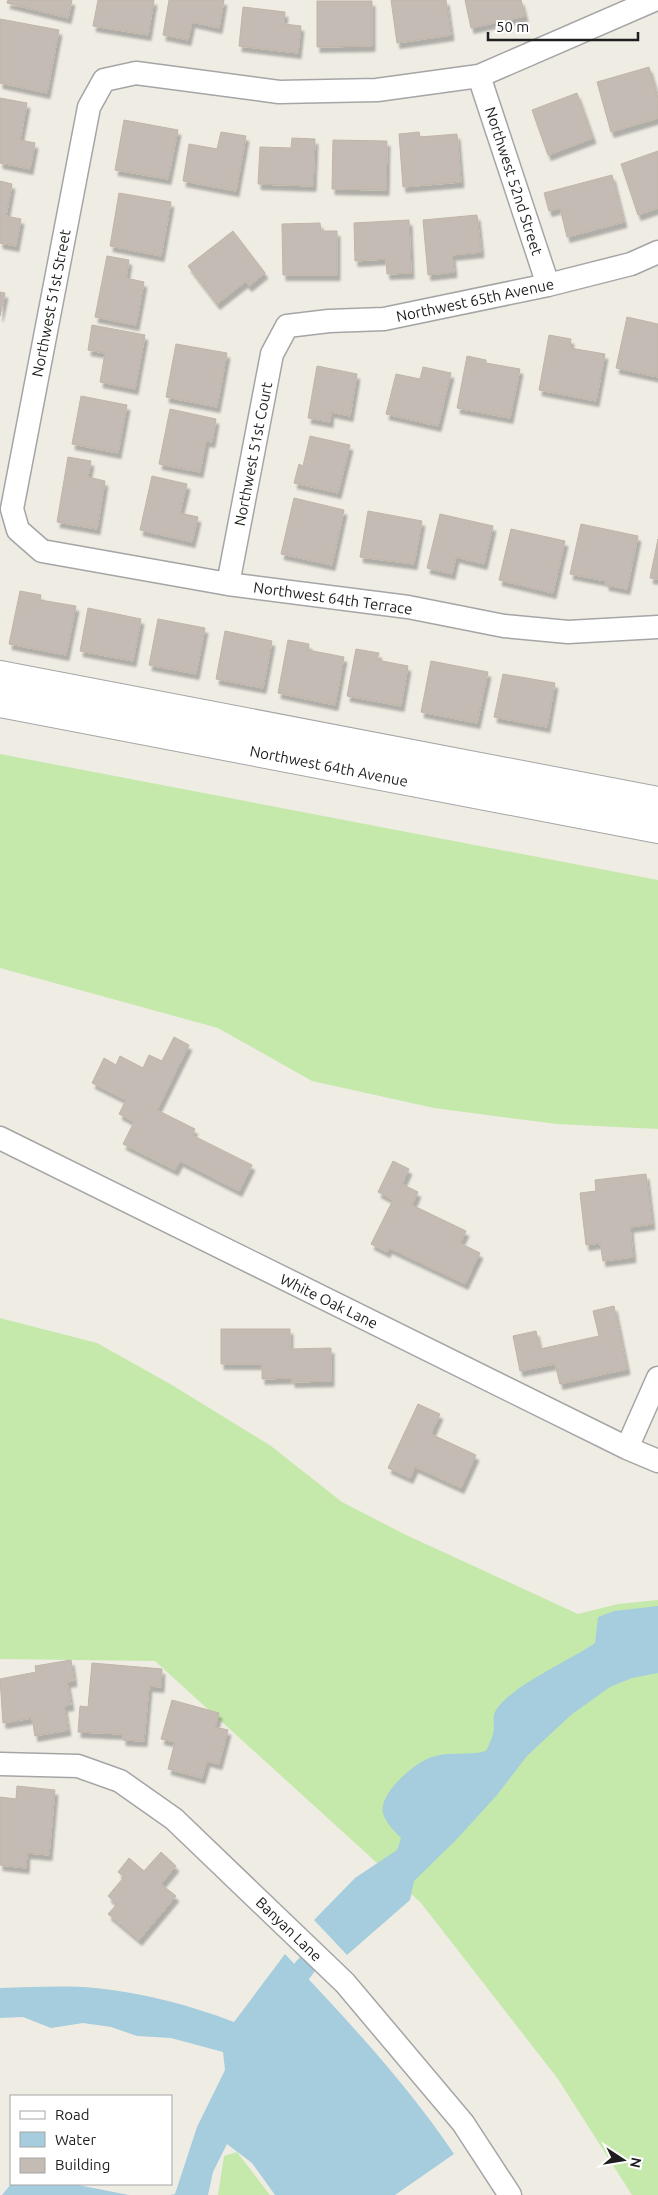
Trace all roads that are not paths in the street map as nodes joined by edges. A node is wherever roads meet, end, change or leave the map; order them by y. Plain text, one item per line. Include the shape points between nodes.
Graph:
1 (654, 0) edge
2 (479, 76) junction
3 (658, 252) edge
4 (548, 285) junction
5 (287, 326) joint
6 (18, 530) joint
7 (228, 584) junction
8 (658, 627) edge
9 (0, 674) edge
10 (0, 703) edge
11 (658, 800) edge
12 (658, 829) edge
13 (0, 1138) edge
14 (658, 1378) edge
15 (626, 1448) junction
16 (658, 1461) edge
17 (0, 1764) edge
18 (510, 2195) edge

1 - 2 street
2 - 4 street, Northwest 52nd Street
2 - 6 street, Northwest 51st Street via 377,90 279,92 136,73 104,80 89,107 85,126 12,510
3 - 4 street, Northwest 65th Avenue via 630,264
4 - 5 street, Northwest 65th Avenue via 384,319
5 - 7 street, Northwest 51st Court via 272,354
6 - 7 street, Northwest 64th Terrace via 42,551
7 - 8 street, Northwest 64th Terrace via 408,608 504,626 568,632
9 - 11 street, Northwest 64th Avenue
10 - 12 street, Northwest 64th Avenue
13 - 15 street, White Oak Lane
14 - 15 street
15 - 16 street, White Oak Lane
17 - 18 street, Banyan Lane via 78,1766 120,1781 174,1819 345,1983 463,2123

